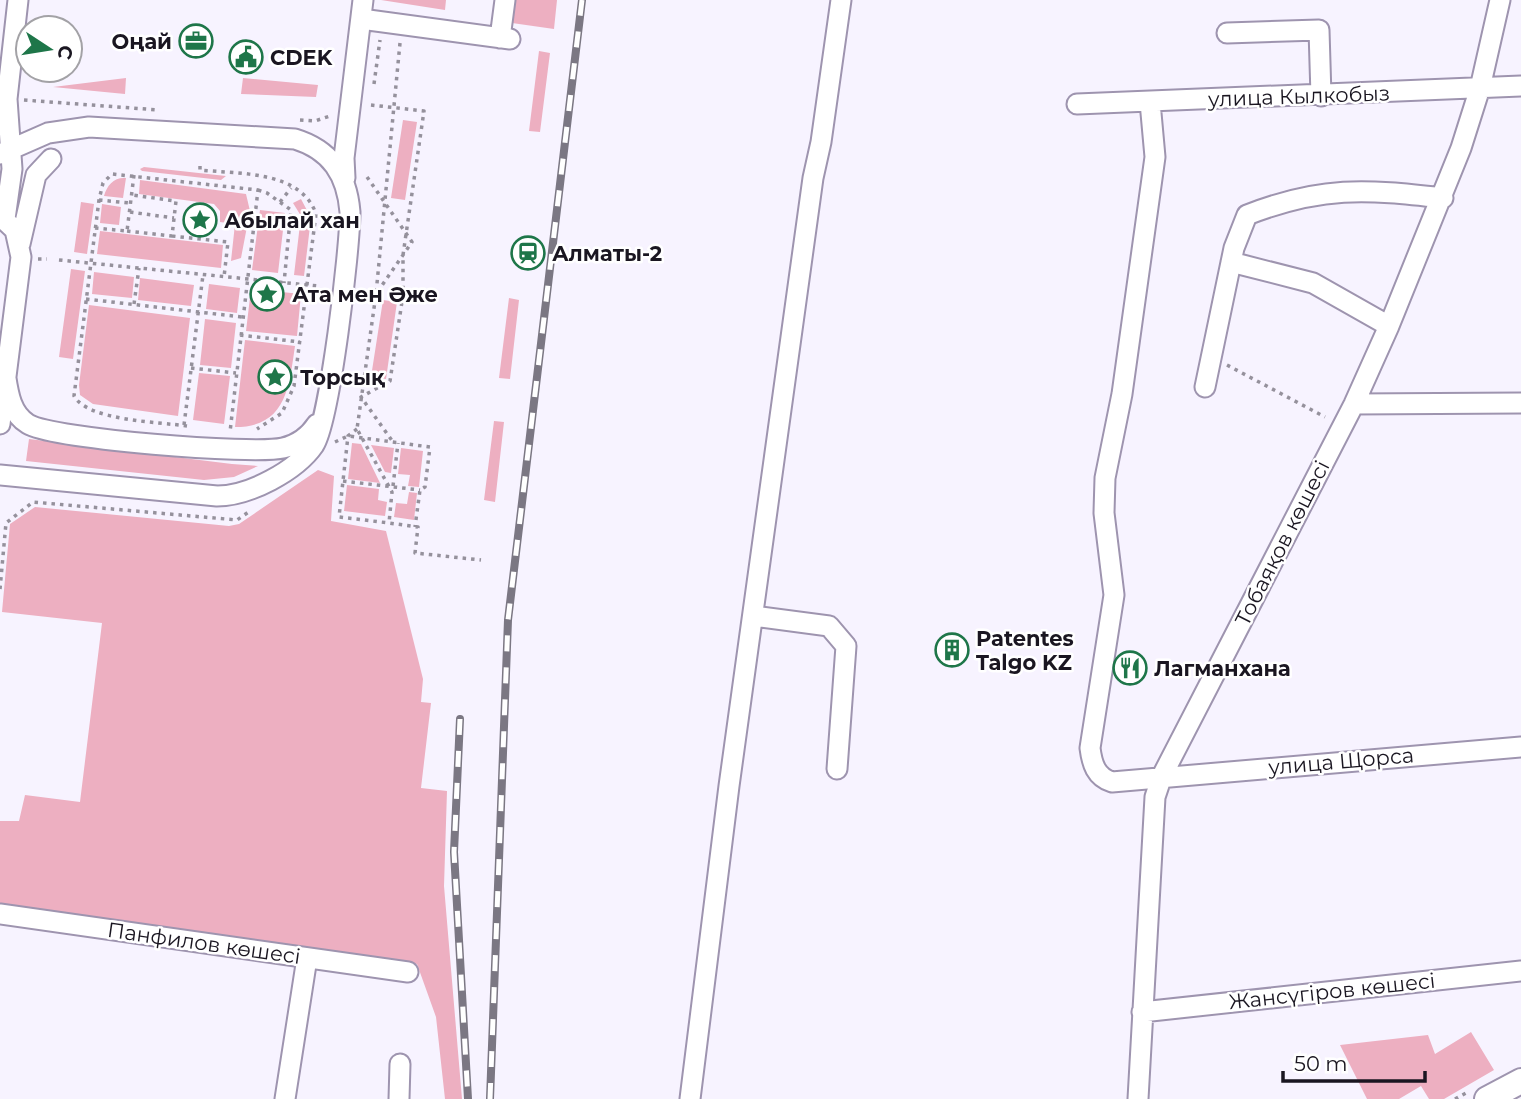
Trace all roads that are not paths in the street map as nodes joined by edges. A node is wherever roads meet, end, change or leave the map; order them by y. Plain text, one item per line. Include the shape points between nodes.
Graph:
1 (18, 0) edge
2 (505, 0) edge
3 (841, 0) edge
4 (1500, 0) edge
5 (362, 9) edge
6 (1227, 33) dead end
7 (1521, 86) edge
8 (1480, 88) junction
9 (1321, 96) junction
10 (1150, 102) junction
11 (1077, 104) dead end
12 (5, 151) edge
13 (51, 159) dead end
14 (347, 190) junction
15 (1443, 198) junction
16 (3, 218) edge
17 (20, 243) junction
18 (1231, 262) junction
19 (7, 319) edge
20 (1388, 326) junction
21 (5, 372) junction
22 (1205, 387) dead end
23 (1521, 403) edge
24 (1354, 404) junction
25 (325, 411) junction
26 (0, 424) edge
27 (0, 475) edge
28 (752, 616) junction
29 (1521, 747) edge
30 (837, 769) dead end
31 (1162, 776) junction
32 (0, 914) edge
33 (307, 958) junction
34 (1521, 971) edge
35 (408, 972) dead end
36 (1142, 1013) junction
37 (400, 1064) dead end
38 (1521, 1081) edge
39 (285, 1099) edge
40 (399, 1099) edge
41 (690, 1099) edge
42 (1138, 1099) edge
43 (1487, 1099) edge

1 - 12 street
2 - 5 street via 505,39 393,23
3 - 28 street
4 - 8 street, Тобаяқов көшесі
5 - 14 street via 362,102 344,159
6 - 9 street via 1319,30
7 - 8 street, улица Кылкобыз
8 - 9 street, улица Кылкобыз
8 - 15 street, Тобаяқов көшесі
9 - 10 street, улица Кылкобыз
10 - 11 street, улица Кылкобыз
10 - 31 street, улица Щорса via 1156,157 1122,394 1105,478 1104,513 1114,595 1090,748 1102,779
12 - 14 street via 48,133 89,127 273,136 321,149 333,160
12 - 16 street via 12,169
13 - 17 street via 36,175
14 - 25 street via 350,232
15 - 18 street via 1338,191 1288,199 1247,215
15 - 20 street, Тобаяқов көшесі
16 - 17 street
17 - 19 street
18 - 20 street via 1313,283
18 - 22 street
19 - 21 street
20 - 24 street, Тобаяқов көшесі
21 - 25 street via 9,398 27,424 94,438 251,441 287,447 317,425
21 - 26 street
23 - 24 street
24 - 31 street, Тобаяқов көшесі
25 - 27 street via 308,452 267,483 242,494 218,496
28 - 30 street via 829,626 846,646
28 - 41 street
29 - 31 street, улица Щорса
31 - 36 street, Тобаяқов көшесі via 1154,797
32 - 33 street, Панфилов көшесі
33 - 35 street, Панфилов көшесі
33 - 39 street
34 - 36 street, Жансүгіров көшесі
36 - 42 street, Тобаяқов көшесі
37 - 40 street
38 - 43 main road

